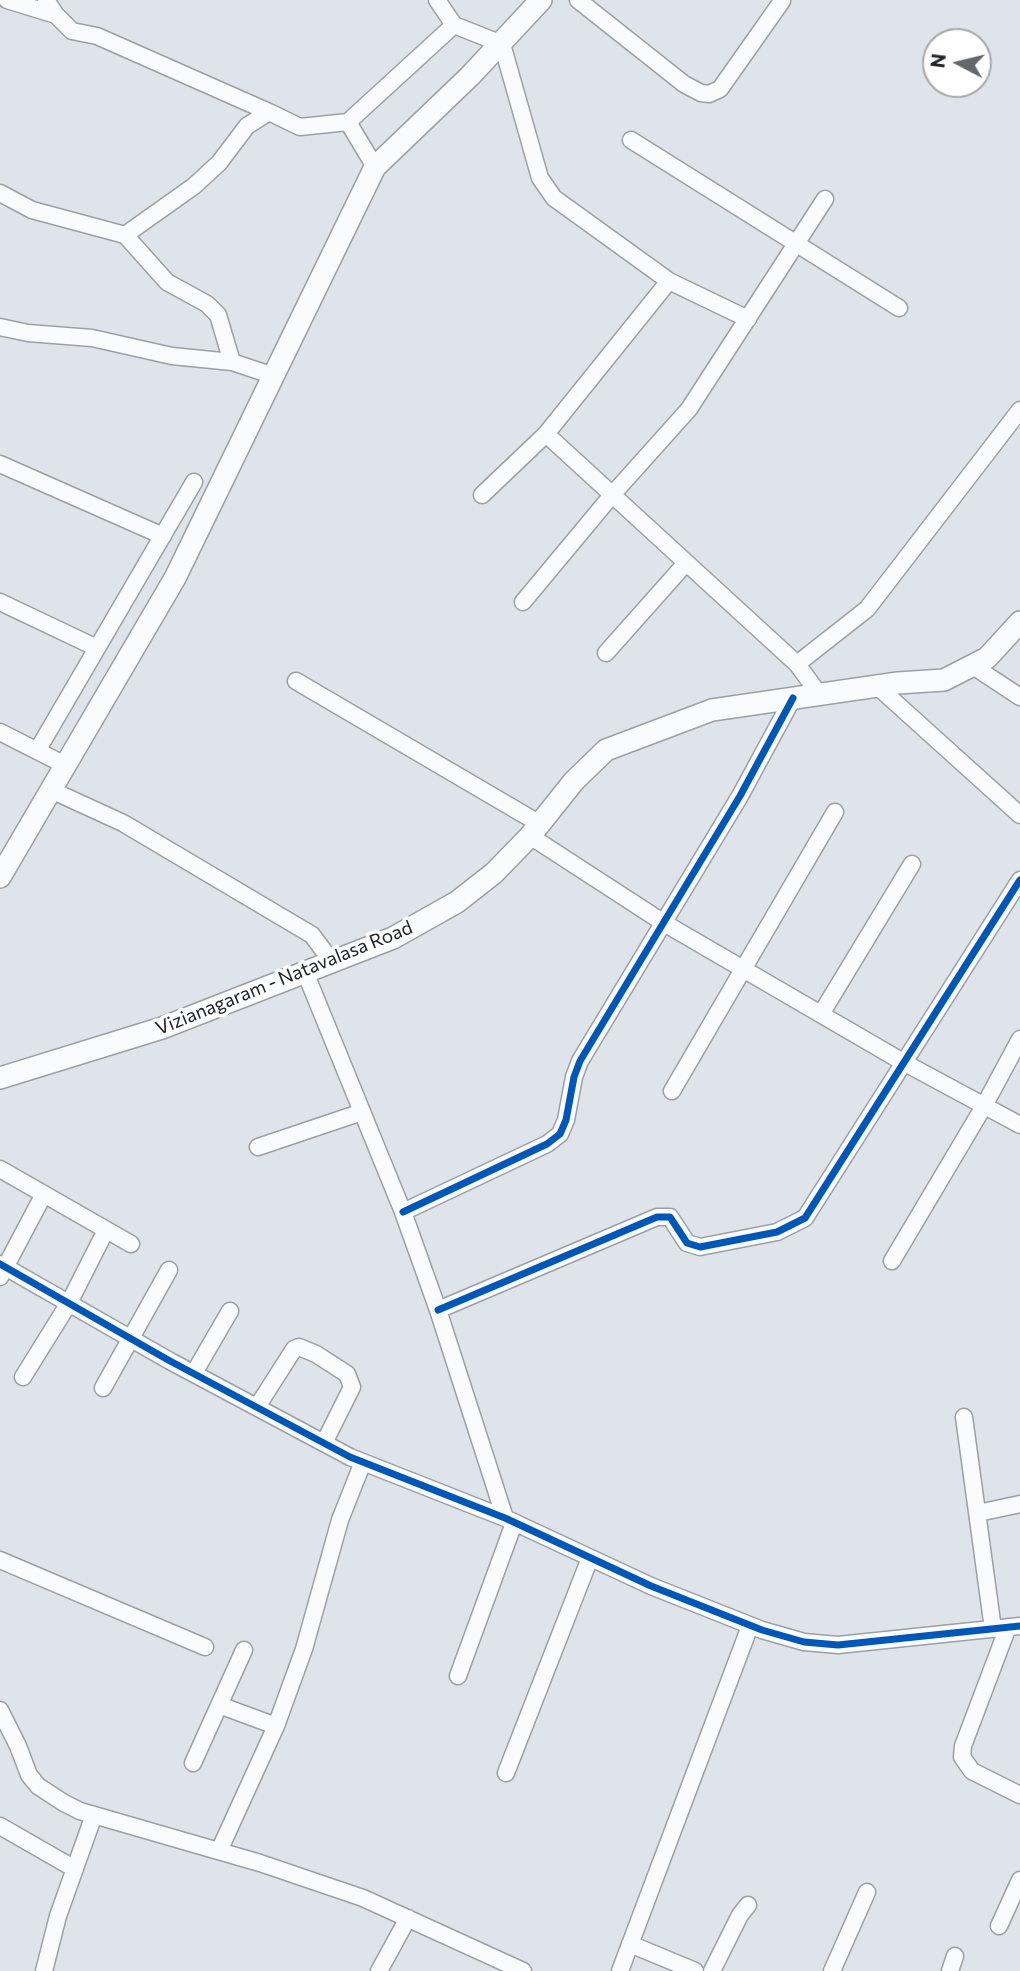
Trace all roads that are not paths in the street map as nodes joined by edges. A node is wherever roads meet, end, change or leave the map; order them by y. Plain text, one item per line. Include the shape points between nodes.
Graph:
1 (7, 0) edge
2 (46, 0) edge
3 (437, 0) edge
4 (541, 0) edge
5 (578, 0) edge
6 (782, 1) edge
7 (56, 15) junction
8 (454, 25) junction
9 (502, 44) junction
10 (269, 112) junction
11 (348, 122) junction
12 (631, 140) dead end
13 (375, 167) junction
14 (0, 193) edge
15 (825, 199) dead end
16 (125, 235) junction
17 (796, 244) junction
18 (669, 281) junction
19 (899, 308) dead end
20 (748, 319) junction
21 (0, 327) edge
22 (232, 362) junction
23 (274, 376) junction
24 (1020, 410) edge
25 (546, 434) junction
26 (0, 464) edge
27 (194, 482) dead end
28 (482, 495) dead end
29 (612, 495) junction
30 (163, 536) junction
31 (686, 563) junction
32 (0, 602) edge
33 (523, 602) dead end
34 (1020, 622) edge
35 (97, 648) junction
36 (606, 653) dead end
37 (797, 664) junction
38 (973, 666) junction
39 (296, 681) dead end
40 (877, 686) junction
41 (818, 694) junction
42 (793, 698) junction
43 (1020, 698) edge
44 (0, 732) edge
45 (37, 751) junction
46 (67, 766) junction
47 (51, 790) junction
48 (835, 812) dead end
49 (1020, 815) edge
50 (535, 830) junction
51 (912, 864) dead end
52 (0, 877) edge
53 (1020, 880) edge
54 (664, 923) junction
55 (332, 962) junction
56 (743, 969) junction
57 (305, 972) junction
58 (821, 1014) junction
59 (1020, 1039) edge
60 (903, 1062) junction
61 (0, 1078) edge
62 (672, 1091) dead end
63 (984, 1105) junction
64 (362, 1112) junction
65 (1020, 1125) edge
66 (258, 1147) dead end
67 (0, 1170) edge
68 (44, 1194) junction
69 (404, 1212) junction
70 (106, 1230) junction
71 (131, 1244) dead end
72 (892, 1261) dead end
73 (2, 1269) edge
74 (169, 1270) dead end
75 (69, 1303) junction
76 (438, 1310) junction
77 (230, 1311) dead end
78 (132, 1339) junction
79 (194, 1373) junction
80 (23, 1377) dead end
81 (103, 1388) dead end
82 (257, 1406) junction
83 (964, 1416) dead end
84 (324, 1443) junction
85 (363, 1462) junction
86 (1020, 1504) edge
87 (978, 1513) junction
88 (509, 1520) junction
89 (590, 1558) junction
90 (0, 1560) edge
91 (750, 1626) junction
92 (1007, 1627) edge
93 (205, 1647) dead end
94 (244, 1650) dead end
95 (458, 1676) dead end
96 (219, 1706) junction
97 (0, 1710) edge
98 (276, 1726) junction
99 (193, 1763) dead end
100 (506, 1773) dead end
101 (1020, 1795) edge
102 (94, 1815) junction
103 (0, 1826) edge
104 (219, 1851) junction
105 (75, 1869) junction
106 (1020, 1880) edge
107 (867, 1892) dead end
108 (748, 1905) dead end
109 (408, 1918) junction
110 (999, 1926) dead end
111 (630, 1944) junction
112 (44, 1971) edge
113 (379, 1971) edge
114 (523, 1971) edge
115 (620, 1971) edge
116 (695, 1971) edge
117 (712, 1971) edge
118 (832, 1971) edge

1 - 7 street
2 - 7 street
3 - 8 street
4 - 9 main road
5 - 6 street via 684,83 709,94 720,89
7 - 10 street via 72,31 97,36
8 - 9 street
8 - 11 street
9 - 13 main road
9 - 18 street via 529,146 547,189
10 - 11 street via 300,127
10 - 16 street via 247,126 219,163 194,186
11 - 13 street
12 - 17 street
13 - 23 main road
14 - 16 street via 32,209
15 - 17 street
16 - 22 street via 167,282 207,304 218,316
17 - 19 street
17 - 20 street
18 - 20 street
18 - 25 street
20 - 29 street via 689,410
21 - 22 street
22 - 23 street
23 - 46 main road via 175,579
24 - 37 street via 867,609
25 - 28 street
25 - 29 street
26 - 30 street
27 - 30 street
29 - 31 street
29 - 33 street
30 - 35 street
31 - 36 street
31 - 37 street
32 - 35 street
34 - 38 main road, Vizianagaram - Natavalasa Road via 987,658
35 - 45 street
37 - 41 street
38 - 40 main road, Vizianagaram - Natavalasa Road via 944,680
38 - 43 street
39 - 50 street
40 - 41 main road, Vizianagaram - Natavalasa Road
40 - 49 street
41 - 42 main road, Vizianagaram - Natavalasa Road
42 - 50 main road, Vizianagaram - Natavalasa Road via 712,710 606,750
42 - 54 street
44 - 45 street
45 - 46 street
46 - 47 main road
47 - 52 main road
47 - 55 street via 123,823 312,935
48 - 56 street
50 - 54 street
50 - 55 main road, Vizianagaram - Natavalasa Road via 494,873 457,902 393,938
51 - 58 street
53 - 60 street
54 - 56 street
54 - 69 street via 580,1061 560,1133 547,1144
55 - 57 main road, Vizianagaram - Natavalasa Road
56 - 58 street
56 - 62 street
57 - 61 main road, Vizianagaram - Natavalasa Road via 162,1028
57 - 64 street
58 - 60 street
59 - 63 street
60 - 63 street
60 - 76 street via 814,1206 793,1226 701,1247 687,1243 670,1217 657,1217
63 - 65 street
63 - 72 street
64 - 66 street
64 - 69 street
67 - 68 street
68 - 70 street
68 - 73 street
69 - 76 street
70 - 71 street
70 - 75 street
73 - 75 street
74 - 78 street
75 - 78 street
75 - 80 street
76 - 88 street
77 - 79 street
78 - 79 street
78 - 81 street
79 - 82 street
82 - 84 street
82 - 84 street via 293,1349 316,1354 347,1374 352,1387
83 - 87 street
84 - 85 street
85 - 88 street
85 - 98 street via 340,1520 304,1649
86 - 87 street
87 - 92 street
88 - 89 street
88 - 95 street
89 - 91 street
89 - 100 street
90 - 93 street
91 - 92 street via 804,1642 838,1645
91 - 111 street
92 - 101 street via 962,1757 972,1771
94 - 96 street
96 - 98 street
96 - 99 street
97 - 102 street via 38,1786
98 - 104 street
102 - 104 street
102 - 105 street
103 - 105 street
104 - 109 street via 363,1898
105 - 112 street
106 - 110 street
107 - 118 street
108 - 117 street
109 - 113 street
109 - 114 street
111 - 115 street
111 - 116 street

